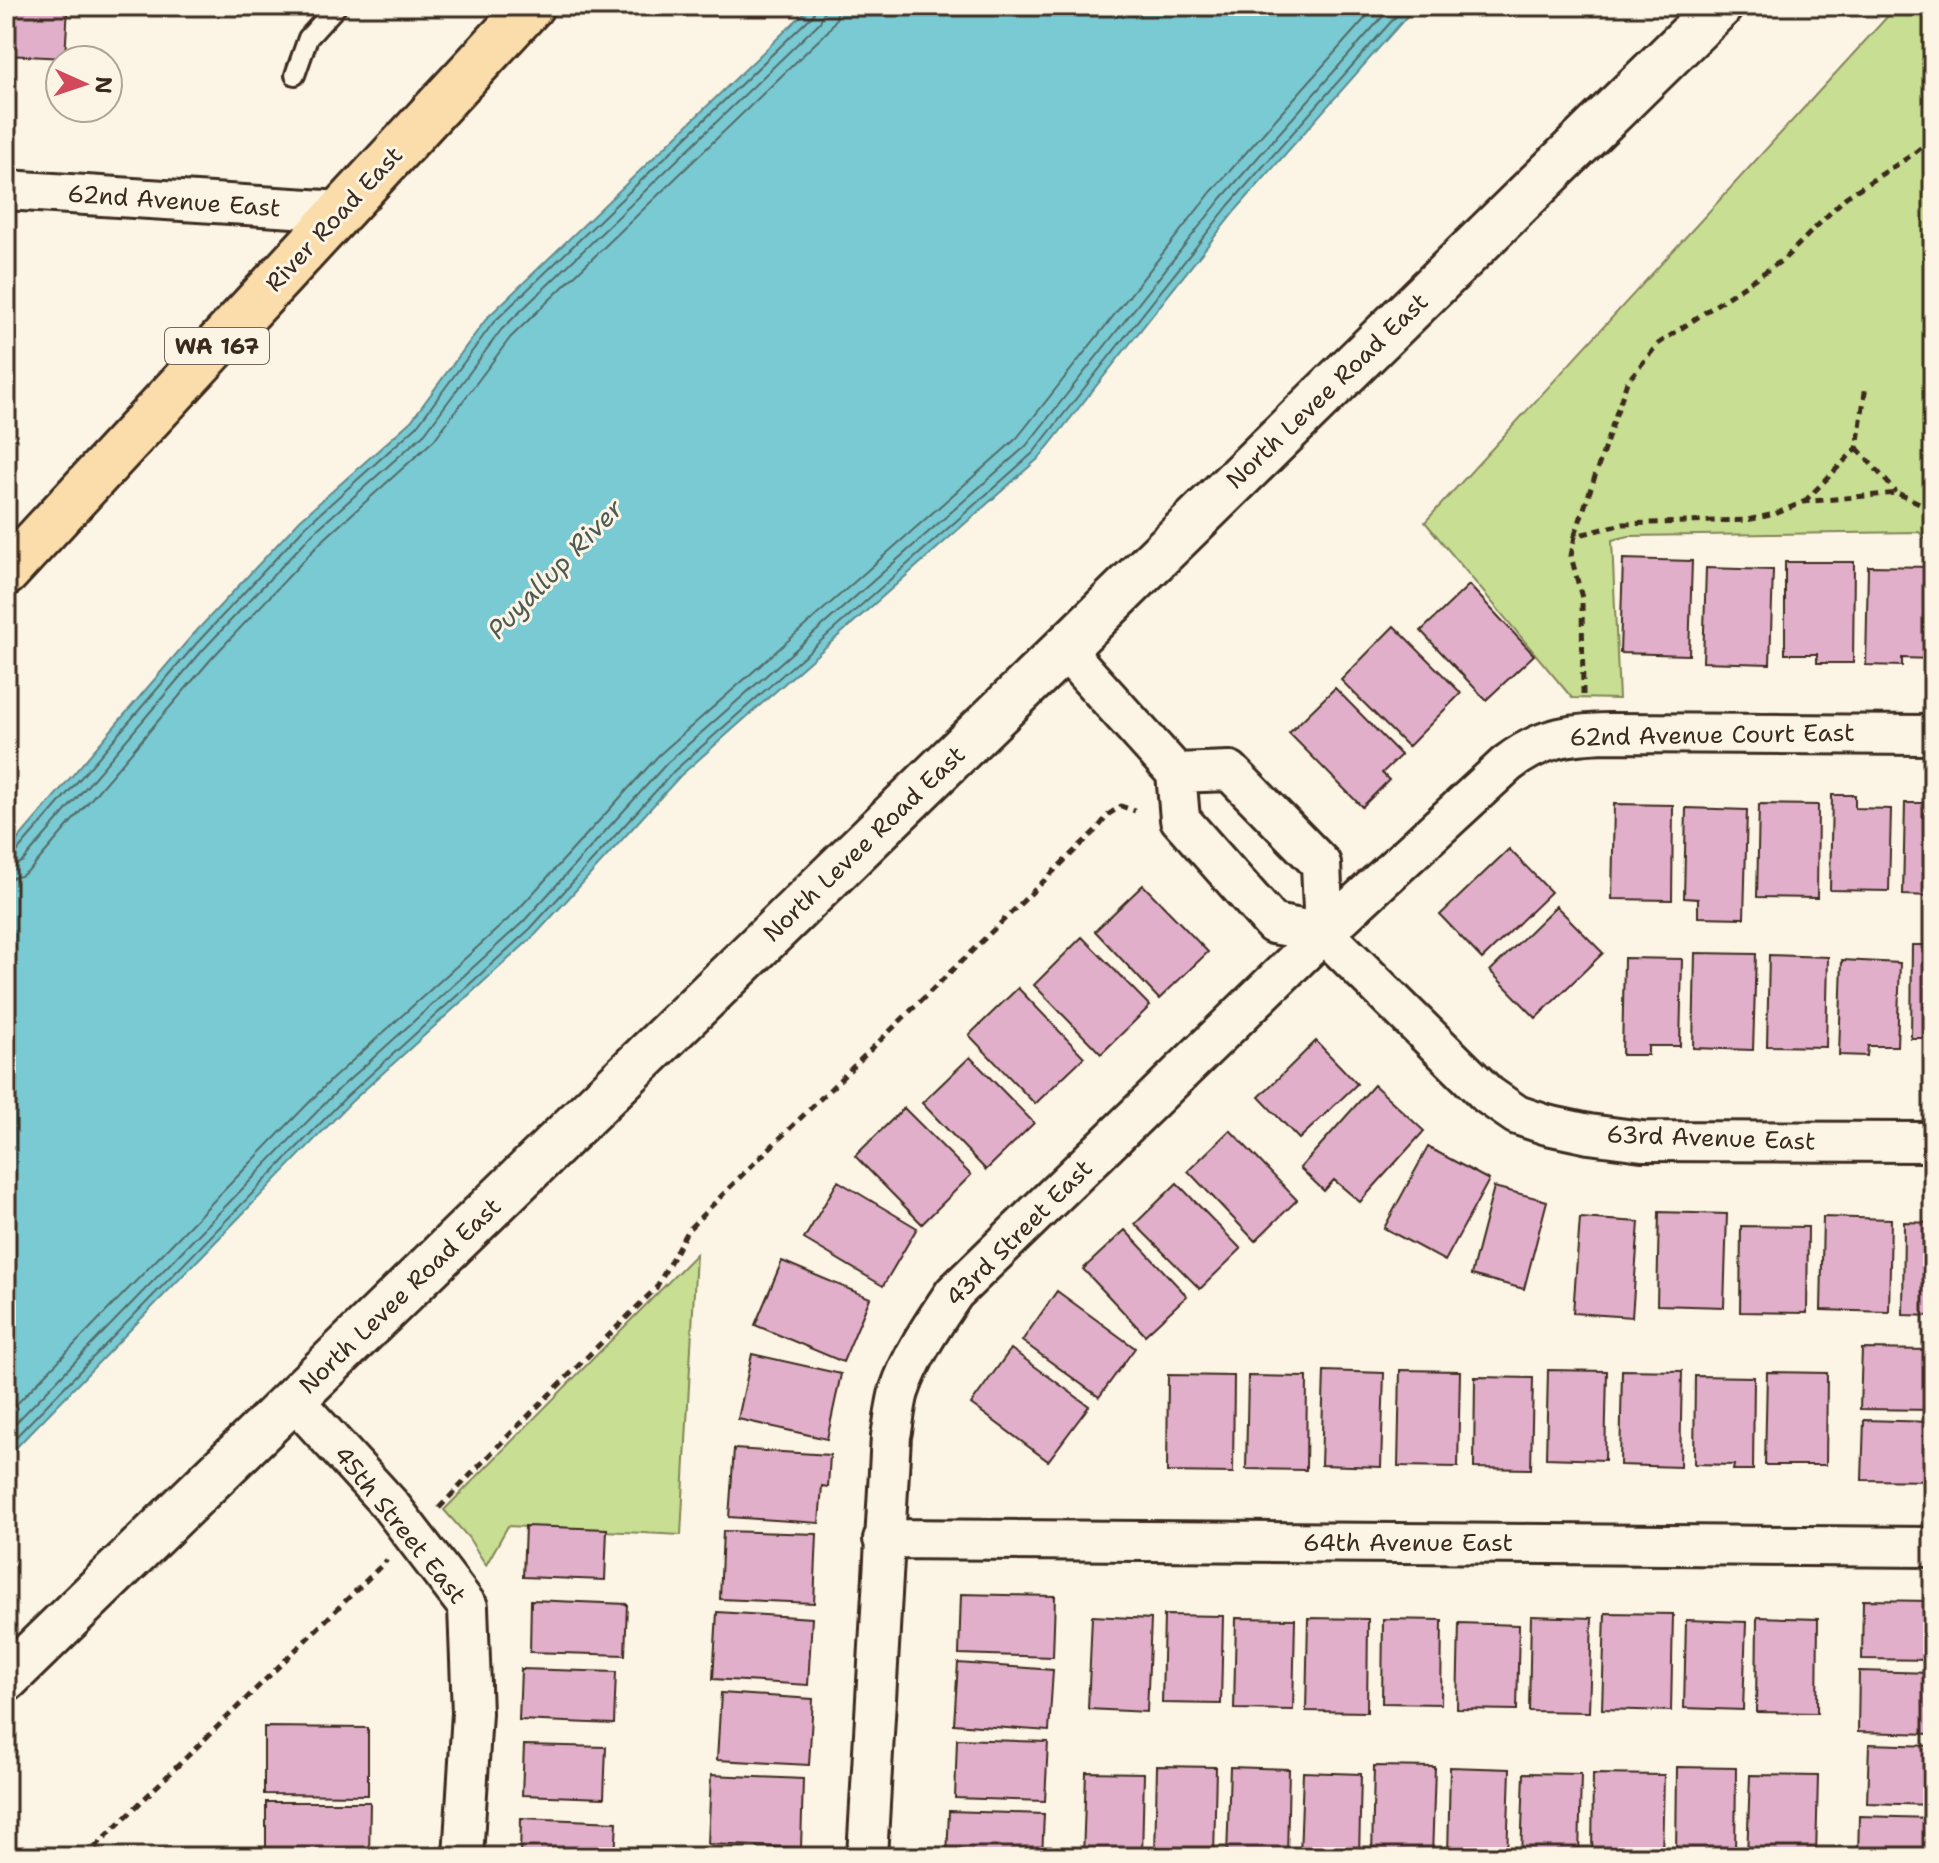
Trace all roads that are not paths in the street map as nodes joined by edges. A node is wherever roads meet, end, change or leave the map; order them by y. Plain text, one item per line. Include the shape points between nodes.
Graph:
1 (337, 6) edge
2 (531, 6) edge
3 (1720, 6) edge
4 (295, 75) dead end
5 (6, 190) edge
6 (342, 211) junction
7 (6, 573) edge
8 (1064, 649) junction
9 (1933, 735) edge
10 (1176, 773) junction
11 (1324, 933) junction
12 (1933, 1142) edge
13 (293, 1399) junction
14 (883, 1539) junction
15 (1933, 1547) edge
16 (6, 1679) edge
17 (463, 1857) edge
18 (867, 1857) edge

1 - 4 lane via 308,38
2 - 6 main road, River Road East / WA 167
3 - 8 street, North Levee Road East
5 - 6 street, 62nd Avenue East
6 - 7 main road, River Road East / WA 167
8 - 10 street
8 - 13 street, North Levee Road East
9 - 11 street, 62nd Avenue Court East via 1557,737 1529,747 1507,764
10 - 11 street via 1180,819 1273,924
10 - 11 street via 1230,771 1321,864
11 - 12 street, 63rd Avenue East via 1488,1095 1517,1115 1642,1141
11 - 14 street, 43rd Street East via 954,1293 932,1325 899,1394
13 - 16 street, North Levee Road East
13 - 17 street, 45th Street East via 390,1505 468,1607 472,1713
14 - 15 street, 64th Avenue East
14 - 18 street, 43rd Street East

